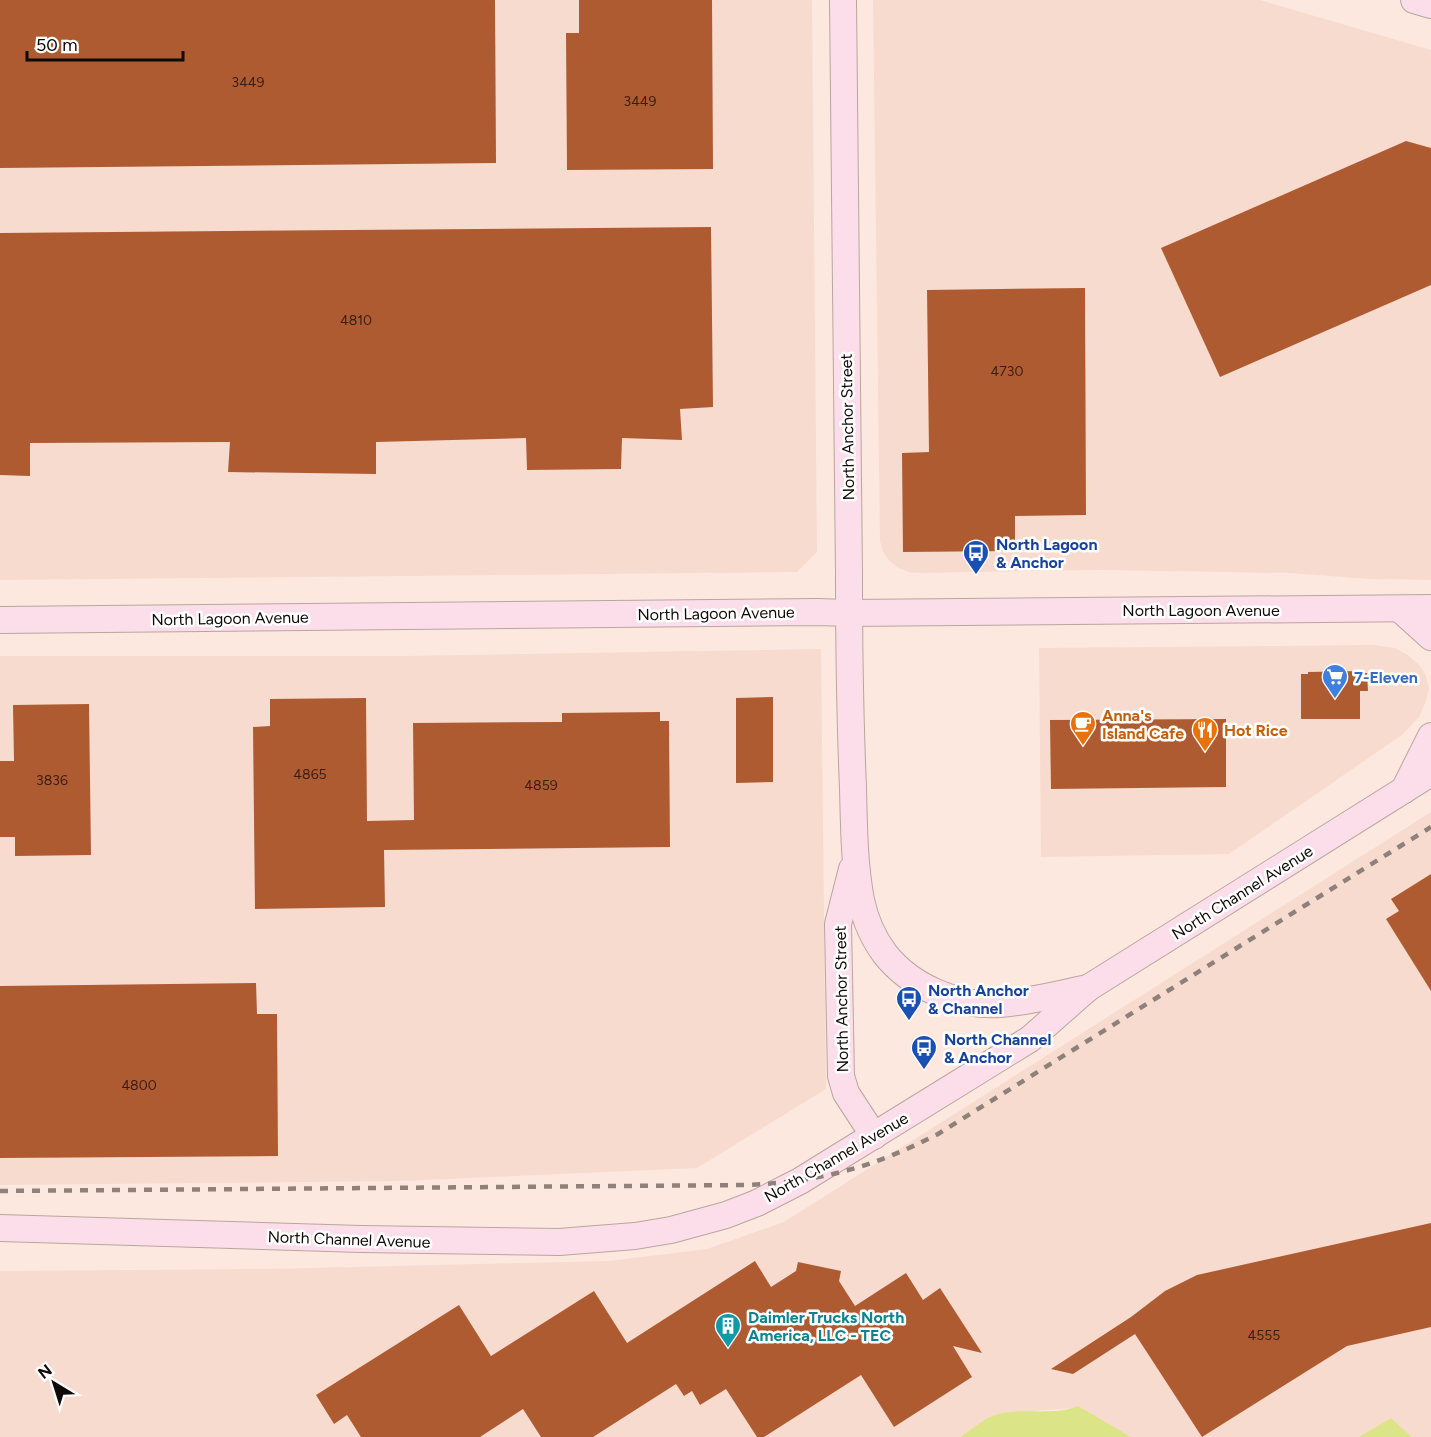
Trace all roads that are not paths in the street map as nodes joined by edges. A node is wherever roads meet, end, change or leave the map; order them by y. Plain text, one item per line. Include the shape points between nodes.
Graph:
1 (843, 0) edge
2 (1414, 0) edge
3 (1431, 5) edge
4 (1431, 608) edge
5 (1400, 609) junction
6 (849, 613) junction
7 (0, 620) edge
8 (1431, 637) edge
9 (1431, 736) edge
10 (1431, 773) edge
11 (1404, 790) junction
12 (855, 854) junction
13 (1088, 988) junction
14 (874, 1136) junction
15 (0, 1228) edge

1 - 6 street, North Anchor Street
2 - 3 street
4 - 5 street, North Lagoon Avenue
5 - 6 street, North Lagoon Avenue
5 - 8 street
6 - 7 street, North Lagoon Avenue
6 - 12 street, North Anchor Street
9 - 11 street
10 - 11 street, North Channel Avenue
11 - 13 street, North Channel Avenue
12 - 13 street, North Anchor Street via 861,901 874,937 886,955 919,984 977,1004 999,1004
12 - 14 street, North Anchor Street via 838,924 841,1076 846,1093
13 - 14 street, North Channel Avenue via 1030,1040
14 - 15 street, North Channel Avenue via 757,1203 699,1223 635,1236 503,1242

